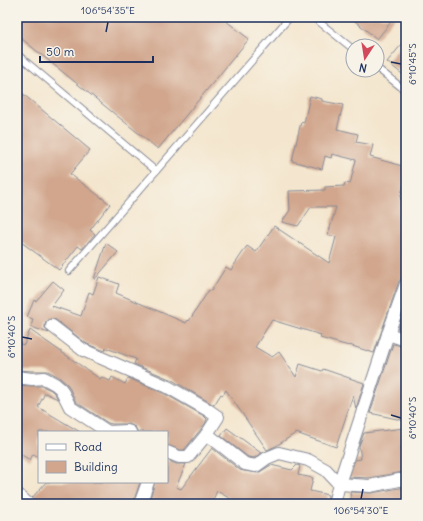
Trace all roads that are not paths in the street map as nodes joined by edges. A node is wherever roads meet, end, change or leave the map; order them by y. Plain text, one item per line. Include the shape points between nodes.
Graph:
1 (290, 17) edge
2 (313, 17) edge
3 (345, 43) edge
4 (17, 54) edge
5 (385, 74) edge
6 (406, 91) edge
7 (156, 171) junction
8 (69, 271) dead end
9 (406, 284) edge
10 (52, 326) dead end
11 (388, 334) junction
12 (406, 340) edge
13 (17, 377) edge
14 (106, 431) edge
15 (207, 434) junction
16 (168, 452) edge
17 (406, 480) edge
18 (148, 483) edge
19 (338, 484) junction
20 (17, 494) edge
21 (28, 504) edge
22 (140, 504) edge
23 (334, 504) edge

1 - 7 lane
2 - 3 lane
4 - 7 lane
5 - 6 lane
7 - 8 lane
9 - 11 street
10 - 15 street via 83,350 168,387 208,410 218,417
11 - 12 street
11 - 19 street
13 - 14 street via 44,378 55,384 61,389 70,407
15 - 16 street via 188,457 179,457
15 - 19 street via 245,464 256,466 267,458 279,454 308,460 326,470
17 - 19 street via 370,486
18 - 22 street
19 - 23 street
20 - 21 street

